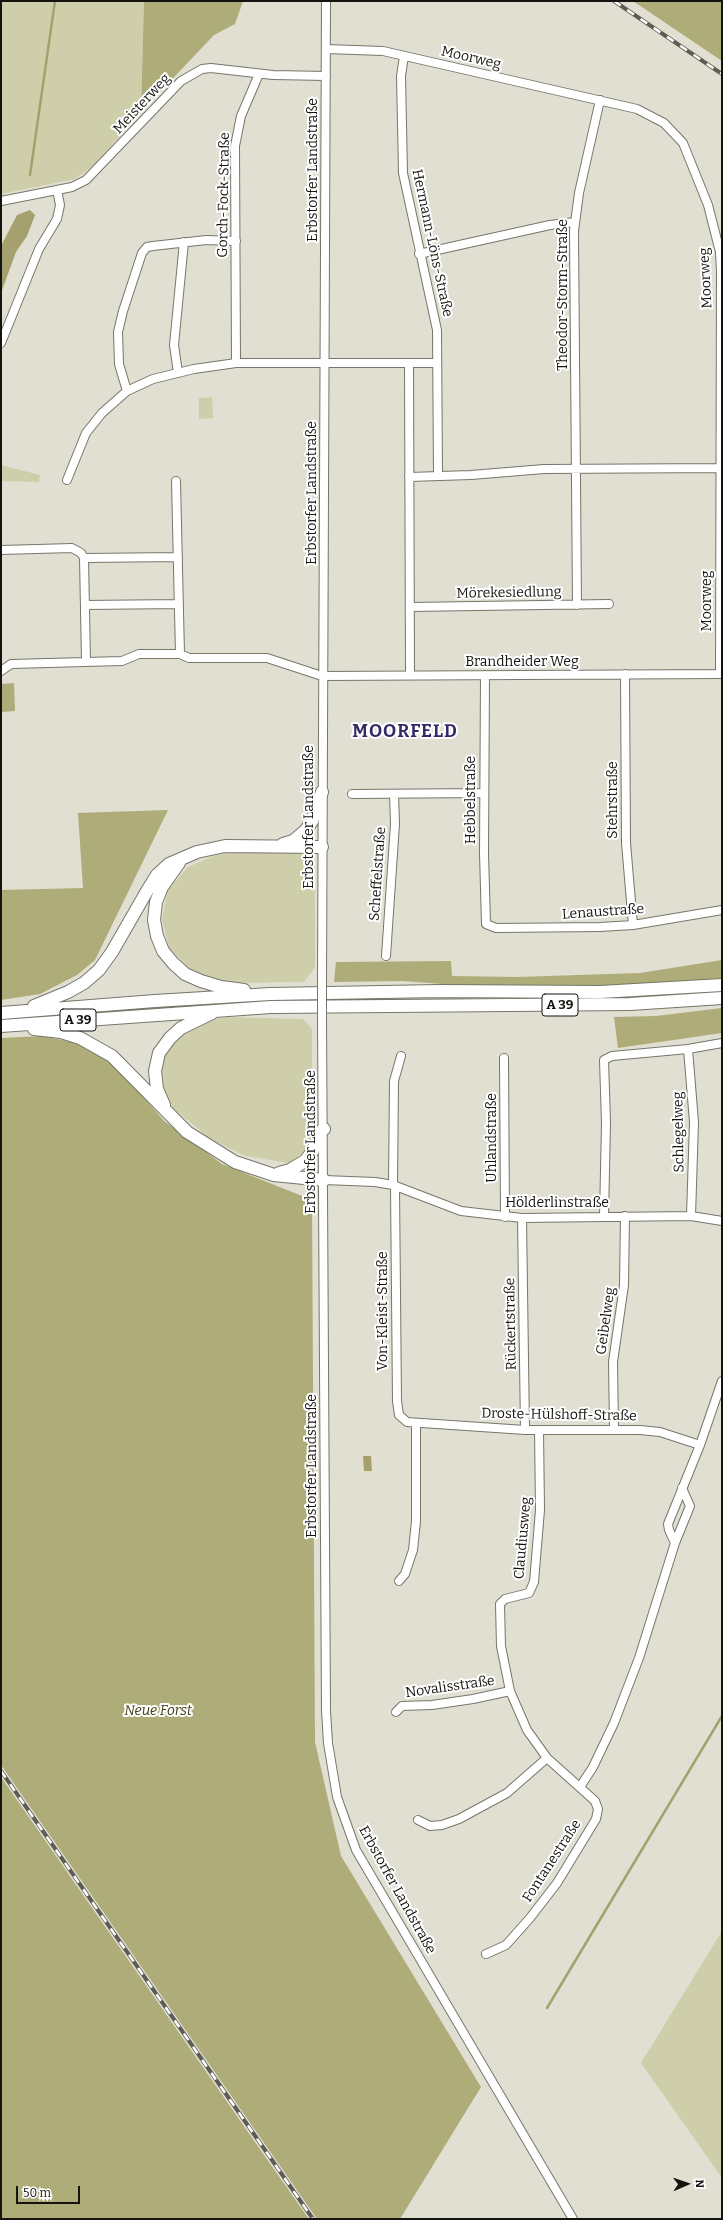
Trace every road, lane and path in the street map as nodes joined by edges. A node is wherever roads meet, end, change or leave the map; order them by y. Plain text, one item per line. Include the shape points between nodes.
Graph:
1 (326, 1) edge
2 (326, 49) junction
3 (404, 56) junction
4 (259, 74) junction
5 (326, 76) junction
6 (600, 100) junction
7 (57, 190) junction
8 (1, 201) edge
9 (575, 222) junction
10 (236, 241) junction
11 (184, 242) junction
12 (419, 254) junction
13 (1, 343) edge
14 (236, 363) junction
15 (325, 363) junction
16 (409, 363) junction
17 (437, 363) junction
18 (178, 372) junction
19 (127, 391) junction
20 (721, 468) junction
21 (576, 469) junction
22 (438, 476) junction
23 (410, 477) junction
24 (67, 480) dead end
25 (176, 482) dead end
26 (1, 550) edge
27 (178, 557) junction
28 (84, 558) junction
29 (178, 604) junction
30 (609, 604) dead end
31 (85, 605) junction
32 (577, 605) junction
33 (410, 607) junction
34 (180, 654) junction
35 (86, 662) junction
36 (1, 671) edge
37 (625, 674) junction
38 (721, 674) edge
39 (410, 675) junction
40 (485, 675) junction
41 (322, 676) junction
42 (322, 792) junction
43 (484, 793) junction
44 (352, 794) dead end
45 (394, 794) junction
46 (278, 846) junction
47 (322, 847) junction
48 (184, 858) junction
49 (722, 910) edge
50 (486, 924) joint
51 (633, 925) junction
52 (386, 956) dead end
53 (722, 985) edge
54 (270, 994) junction
55 (722, 998) edge
56 (217, 1010) junction
57 (22, 1011) junction
58 (1, 1013) edge
59 (1, 1026) edge
60 (1, 1030) edge
61 (722, 1043) edge
62 (688, 1049) junction
63 (401, 1056) dead end
64 (504, 1058) dead end
65 (169, 1115) junction
66 (324, 1129) junction
67 (274, 1174) junction
68 (324, 1180) junction
69 (394, 1186) junction
70 (604, 1216) junction
71 (625, 1216) junction
72 (691, 1216) junction
73 (505, 1217) junction
74 (522, 1218) junction
75 (722, 1221) edge
76 (722, 1381) edge
77 (416, 1423) junction
78 (614, 1429) junction
79 (525, 1430) junction
80 (539, 1430) junction
81 (700, 1445) junction
82 (682, 1488) junction
83 (675, 1543) junction
84 (399, 1581) dead end
85 (510, 1691) junction
86 (396, 1712) dead end
87 (547, 1758) junction
88 (580, 1787) junction
89 (598, 1809) joint
90 (418, 1820) dead end
91 (486, 1954) dead end
92 (572, 2219) edge

1 - 2 street, Erbstorfer Landstraße
2 - 3 street, Moorweg via 367,50
2 - 5 street, Erbstorfer Landstraße
3 - 6 street, Moorweg
3 - 12 street, Hermann-Löns-Straße via 401,76 402,173
4 - 5 street
4 - 7 street, Meisterweg via 211,68 202,69 188,76 96,172 72,187
4 - 10 street, Gorch-Fock-Straße via 241,116 236,136
5 - 15 street, Erbstorfer Landstraße
6 - 9 street, Theodor-Storm-Straße
6 - 20 street, Moorweg via 637,109 669,127 683,143 706,197 720,252 722,271
7 - 8 street, Meisterweg
7 - 13 street via 60,205 57,219 40,249
9 - 12 street via 550,225
9 - 21 street, Theodor-Storm-Straße
10 - 11 street
10 - 14 street, Gorch-Fock-Straße
11 - 18 street via 174,338
11 - 19 street via 147,247 139,261 118,332 119,364
12 - 17 street, Hermann-Löns-Straße via 437,330
14 - 15 street
14 - 18 street
15 - 16 street
15 - 41 street, Erbstorfer Landstraße
16 - 17 street
16 - 23 street
17 - 22 street, Hermann-Löns-Straße
18 - 19 street via 153,379
19 - 24 street via 102,413 86,433
20 - 21 street
20 - 38 street, Moorweg
21 - 22 street
21 - 32 street, Theodor-Storm-Straße
22 - 23 street
23 - 33 street
25 - 27 street
26 - 28 street via 72,548
27 - 28 street
27 - 29 street
28 - 31 street
29 - 31 street
29 - 34 street
30 - 32 street, Mörekesiedlung
31 - 35 street
32 - 33 street, Mörekesiedlung
33 - 39 street
34 - 35 street, Brandheider Weg via 139,654 122,661
34 - 41 street, Brandheider Weg via 188,658 267,658
35 - 36 street, Brandheider Weg via 12,664
37 - 38 street, Brandheider Weg
37 - 40 street, Brandheider Weg
37 - 51 street, Stehrstraße via 626,843
39 - 40 street, Brandheider Weg
39 - 41 street, Brandheider Weg
40 - 43 street, Hebbelstraße
41 - 42 street, Erbstorfer Landstraße
42 - 46 highway via 312,821 306,830 293,841
42 - 47 street, Erbstorfer Landstraße
43 - 45 street
43 - 50 street, Hebbelstraße
44 - 45 street
45 - 52 street, Scheffelstraße via 395,824
46 - 47 highway
46 - 48 highway via 211,848
47 - 66 street, Erbstorfer Landstraße, bridge
48 - 54 highway via 171,873 156,902 154,920 157,936 164,951 186,974 201,981 221,987
48 - 57 highway via 169,864 157,875 99,970 68,992
49 - 51 street, Lenaustraße
50 - 51 street, Lenaustraße via 496,928 534,929
53 - 54 highway, A 39 via 600,992
54 - 57 highway, A 39
55 - 56 highway, A 39 via 630,1004 271,1007
56 - 59 highway, A 39
56 - 65 highway via 181,1028 159,1053 155,1071 157,1089
57 - 58 highway, A 39
60 - 65 highway via 42,1029 61,1032 91,1043 112,1056
61 - 62 street
62 - 70 street via 612,1056 604,1060
62 - 72 street, Schlegelweg via 694,1122
63 - 69 street via 394,1081
64 - 73 street, Uhlandstraße
65 - 67 highway via 187,1132 218,1153 235,1162
66 - 67 highway via 305,1161 290,1170
66 - 68 street, Erbstorfer Landstraße
67 - 68 highway
68 - 69 street, Hölderlinstraße via 375,1182
68 - 92 street, Erbstorfer Landstraße via 326,1710 328,1743 337,1797 356,1850
69 - 73 street, Hölderlinstraße via 461,1211
69 - 77 street, Von-Kleist-Straße via 397,1400 399,1415 407,1422
70 - 71 street, Hölderlinstraße
70 - 74 street, Hölderlinstraße
71 - 72 street, Hölderlinstraße
71 - 78 street, Geibelweg via 624,1285 613,1362
72 - 75 street, Hölderlinstraße
73 - 74 street, Hölderlinstraße
74 - 79 street, Rückertstraße
76 - 81 street
77 - 79 street, Droste-Hülshoff-Straße
77 - 84 street via 416,1521 413,1550 405,1574
78 - 80 street, Droste-Hülshoff-Straße
78 - 81 street, Droste-Hülshoff-Straße via 660,1432
79 - 80 street, Droste-Hülshoff-Straße
80 - 85 street, Claudiusweg via 540,1510 534,1582 529,1593 505,1599 500,1604 502,1646
81 - 82 street
82 - 83 street via 668,1524 668,1530
82 - 83 street via 690,1506
83 - 88 street via 627,1691 593,1767
85 - 86 street, Novalisstraße via 445,1703 402,1706
85 - 87 street, Claudiusweg via 527,1730
87 - 88 street, Claudiusweg
87 - 90 street via 507,1793 459,1819 430,1826
88 - 89 street, Claudiusweg via 595,1800
89 - 91 street, Fontanestraße via 596,1819 557,1883 530,1918 506,1945

